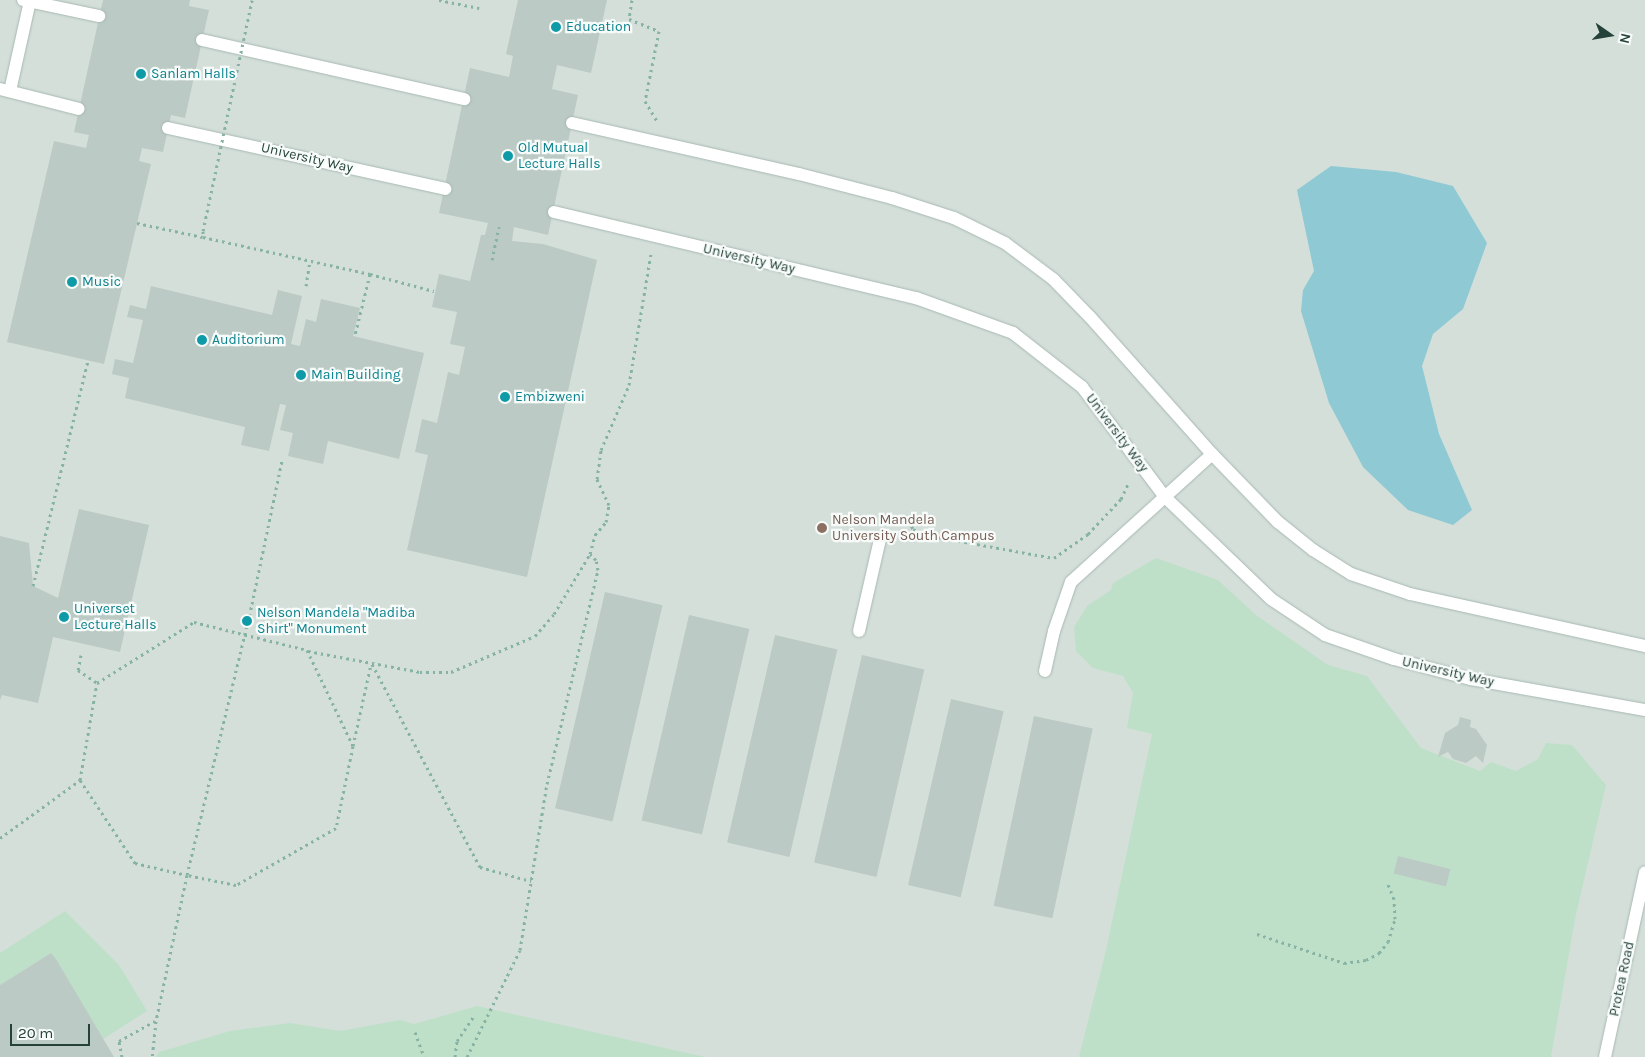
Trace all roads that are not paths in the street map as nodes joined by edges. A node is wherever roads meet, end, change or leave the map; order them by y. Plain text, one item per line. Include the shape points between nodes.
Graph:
1 (26, 1) edge
2 (99, 16) dead end
3 (202, 40) dead end
4 (5, 90) edge
5 (464, 99) dead end
6 (79, 109) dead end
7 (572, 123) dead end
8 (168, 128) dead end
9 (444, 189) dead end
10 (554, 212) dead end
11 (1212, 454) junction
12 (1165, 497) junction
13 (880, 539) dead end
14 (859, 631) dead end
15 (1645, 646) edge
16 (1045, 671) dead end
17 (1645, 710) edge
18 (1645, 872) edge
19 (1605, 1057) edge

1 - 2 lane
1 - 4 lane
3 - 5 lane
4 - 6 lane
7 - 11 lane via 892,198 954,218 1005,243 1053,279
8 - 9 lane, University Way
10 - 12 lane, University Way via 916,298 1013,333 1082,387
11 - 12 lane
11 - 15 lane via 1278,522 1351,574 1419,596
12 - 16 lane via 1071,582 1054,631
12 - 17 lane, University Way via 1271,599 1325,635 1394,659 1471,679
13 - 14 lane
18 - 19 lane, Protea Road

